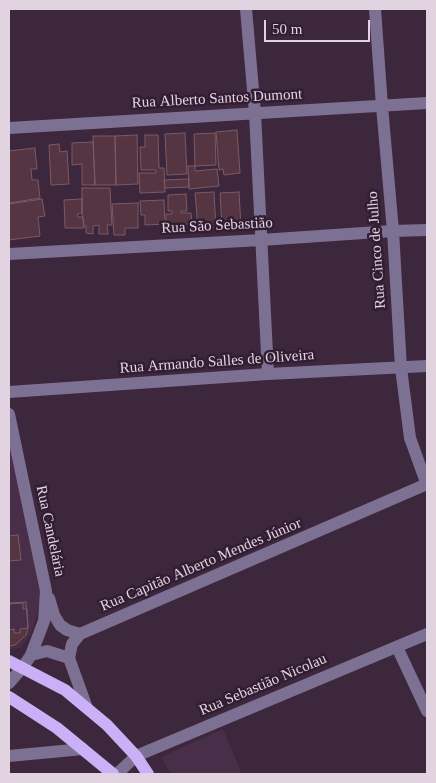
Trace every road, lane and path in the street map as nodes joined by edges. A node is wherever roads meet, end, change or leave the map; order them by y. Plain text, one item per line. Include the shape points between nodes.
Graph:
1 (246, 9) edge
2 (375, 9) edge
3 (427, 103) edge
4 (382, 106) junction
5 (254, 113) junction
6 (9, 128) edge
7 (427, 230) edge
8 (393, 231) junction
9 (261, 240) junction
10 (9, 254) edge
11 (427, 366) edge
12 (401, 368) junction
13 (268, 374) junction
14 (9, 392) edge
15 (9, 414) edge
16 (427, 485) edge
17 (46, 591) junction
18 (80, 634) junction
19 (427, 634) edge
20 (397, 647) junction
21 (31, 655) junction
22 (69, 658) junction
23 (9, 661) edge
24 (22, 667) junction
25 (9, 683) edge
26 (9, 697) edge
27 (87, 708) junction
28 (427, 711) edge
29 (83, 749) junction
30 (9, 756) edge
31 (136, 756) junction
32 (113, 774) edge
33 (117, 774) edge
34 (148, 774) edge

1 - 5 street
2 - 4 street, Rua Cinco de Julho
3 - 4 street, Rua Alberto Santos Dumont
4 - 5 street, Rua Alberto Santos Dumont
4 - 8 street, Rua Cinco de Julho
5 - 6 street, Rua Alberto Santos Dumont
5 - 9 street
7 - 8 street, Rua São Sebastião
8 - 9 street, Rua São Sebastião
8 - 12 street, Rua Cinco de Julho
9 - 10 street, Rua São Sebastião
9 - 13 street
11 - 12 street, Rua Armando Salles de Oliveira
12 - 13 street, Rua Armando Salles de Oliveira
12 - 16 street, Rua Cinco de Julho via 410,438
13 - 14 street, Rua Armando Salles de Oliveira
15 - 17 street, Rua Candelária
16 - 18 street, Rua Capitão Alberto Mendes Júnior
17 - 18 street via 60,625
17 - 21 street, Rua Candelária via 44,621
18 - 22 street via 72,644
19 - 20 street, Rua Sebastião Nicolau
20 - 28 street
20 - 31 street, Rua Sebastião Nicolau
21 - 22 street via 47,652
21 - 24 street
22 - 27 street
23 - 24 main road
24 - 25 street
24 - 27 main road via 65,690
26 - 29 main road
27 - 31 main road
29 - 30 street
29 - 32 main road
31 - 33 street, Rua Sebastião Nicolau
31 - 34 main road

